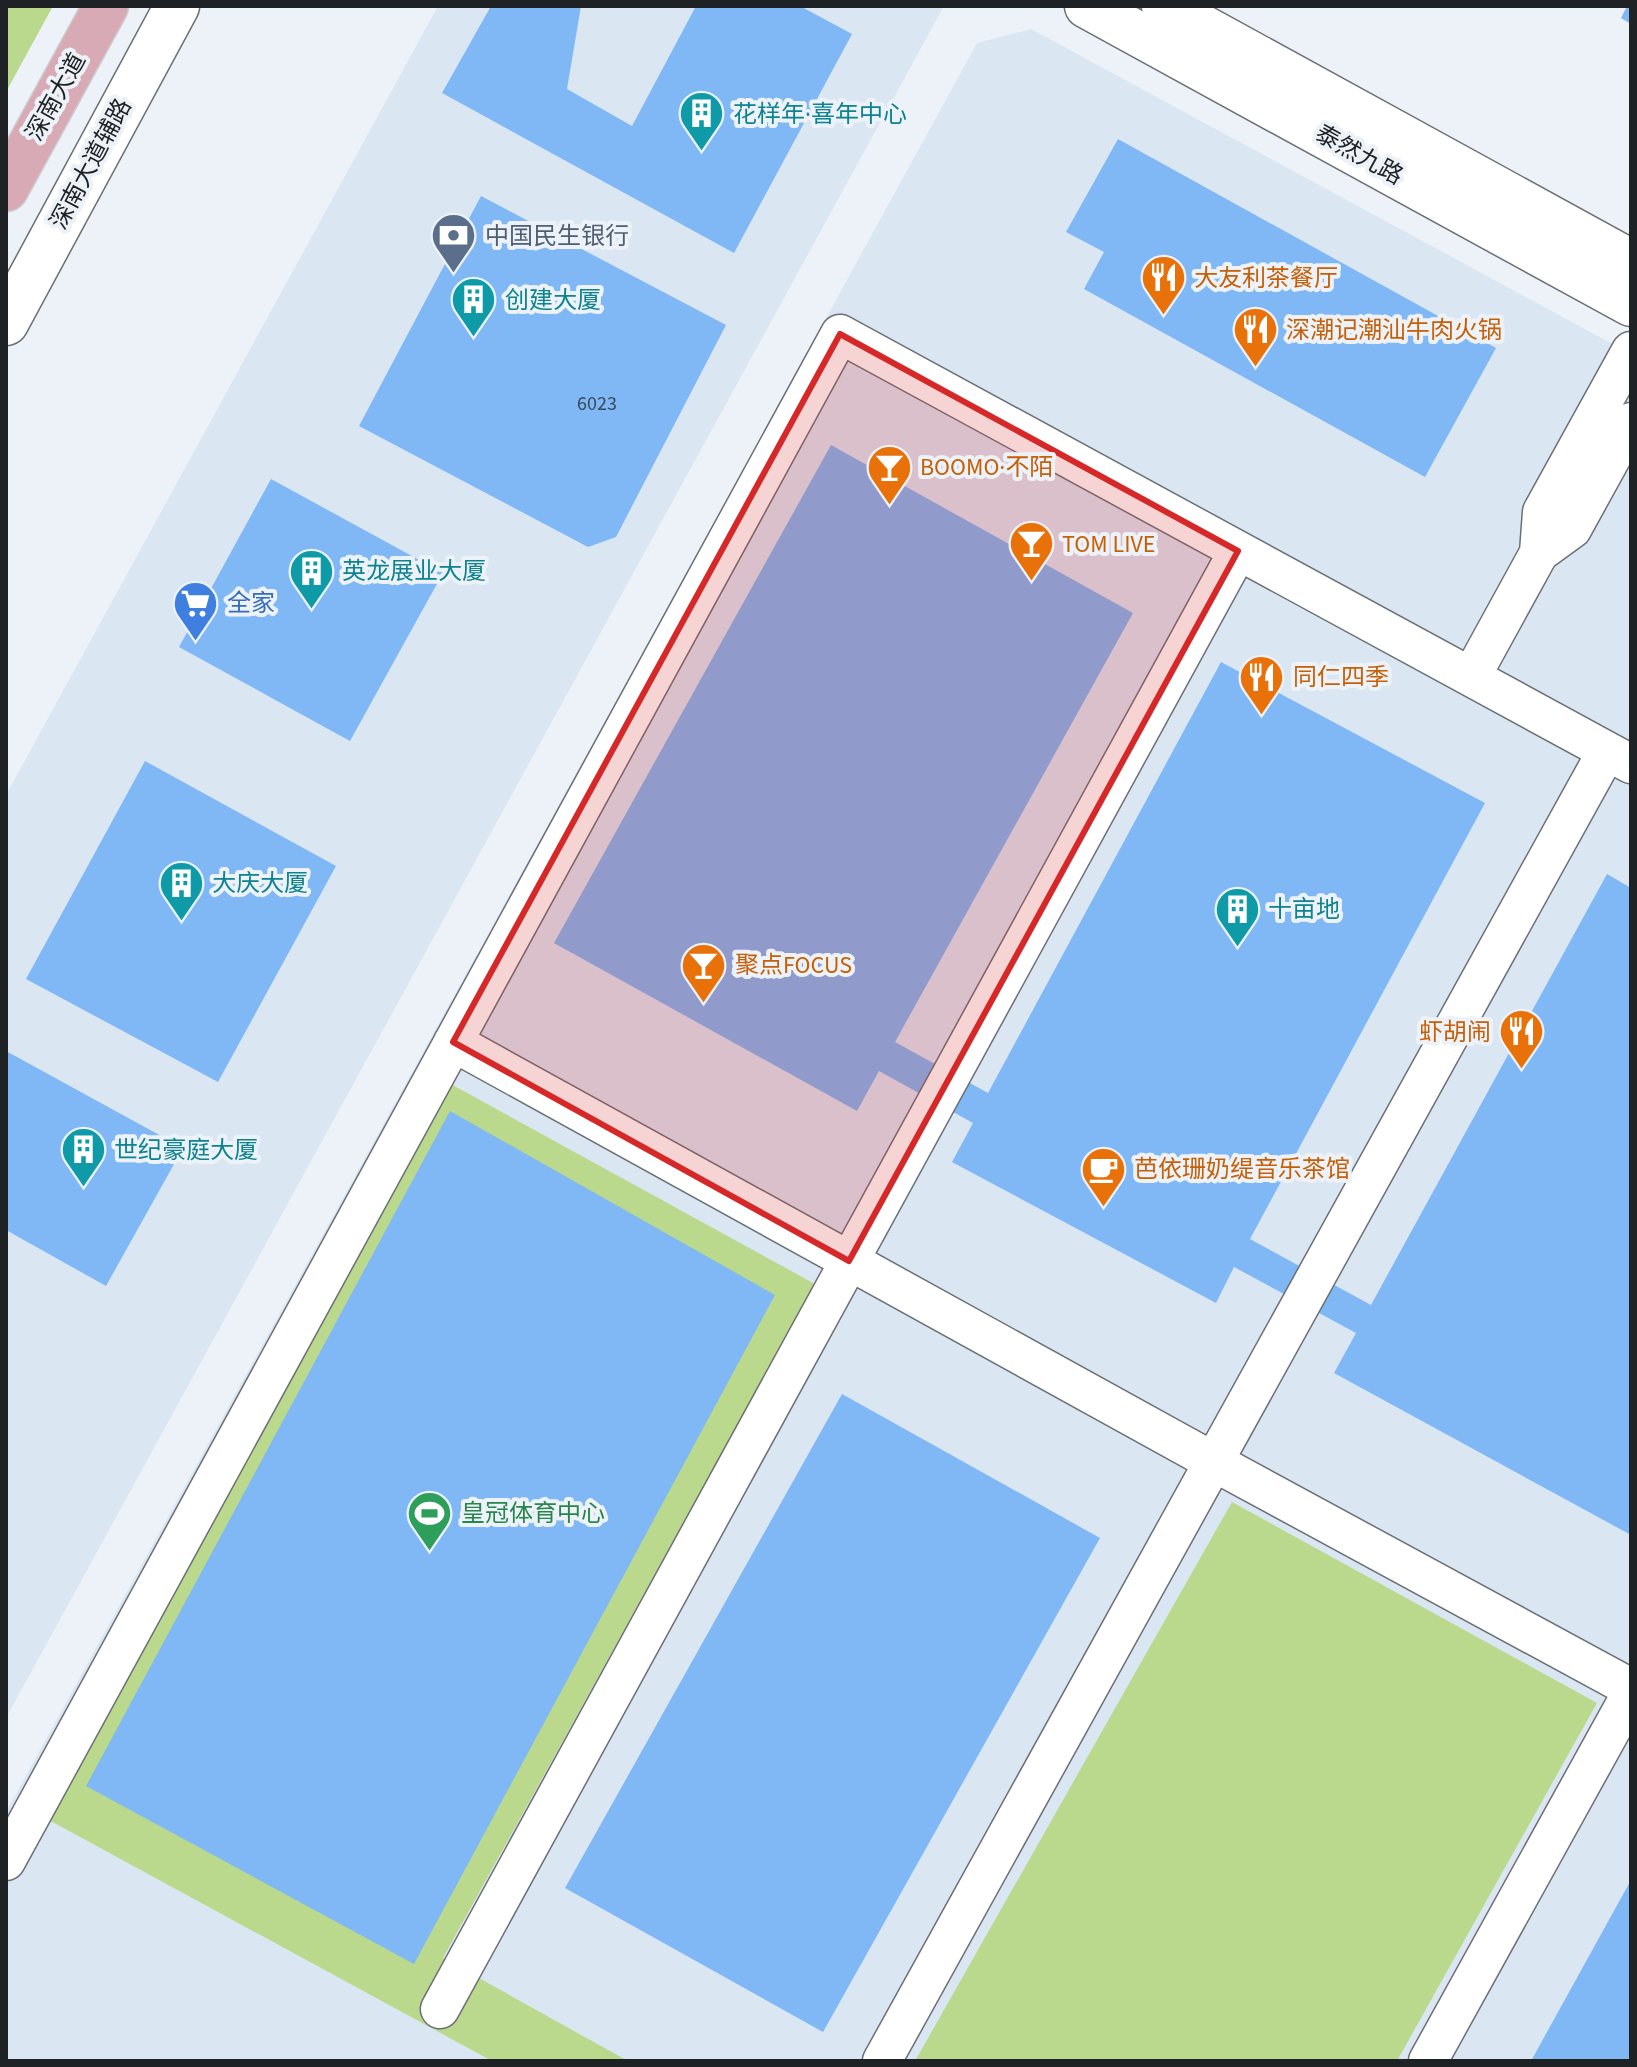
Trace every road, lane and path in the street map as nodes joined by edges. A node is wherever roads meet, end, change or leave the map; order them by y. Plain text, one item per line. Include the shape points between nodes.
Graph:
1 (106, 6) edge
2 (177, 6) edge
3 (1087, 6) edge
4 (1164, 6) edge
5 (6, 189) edge
6 (1631, 262) edge
7 (1631, 304) edge
8 (6, 323) edge
9 (1631, 351) edge
10 (1631, 422) edge
11 (1238, 551) junction
12 (1539, 553) junction
13 (1471, 677) junction
14 (1619, 758) edge
15 (453, 1042) junction
16 (849, 1261) junction
17 (1214, 1462) junction
18 (1631, 1691) edge
19 (6, 1861) edge
20 (440, 2009) dead end
21 (882, 2061) edge
22 (1428, 2061) edge

1 - 5 main road, 深南大道
2 - 8 street, 深南大道辅路
3 - 7 street, 泰然九路
4 - 6 street, 泰然九路
9 - 12 street via 1542,512
10 - 12 street via 1572,529
11 - 13 street
11 - 15 street via 840,334
11 - 16 street
12 - 13 street
13 - 14 street
14 - 17 street
15 - 16 street
15 - 19 street
16 - 17 street
16 - 20 street
17 - 18 street
17 - 21 street
18 - 22 street

